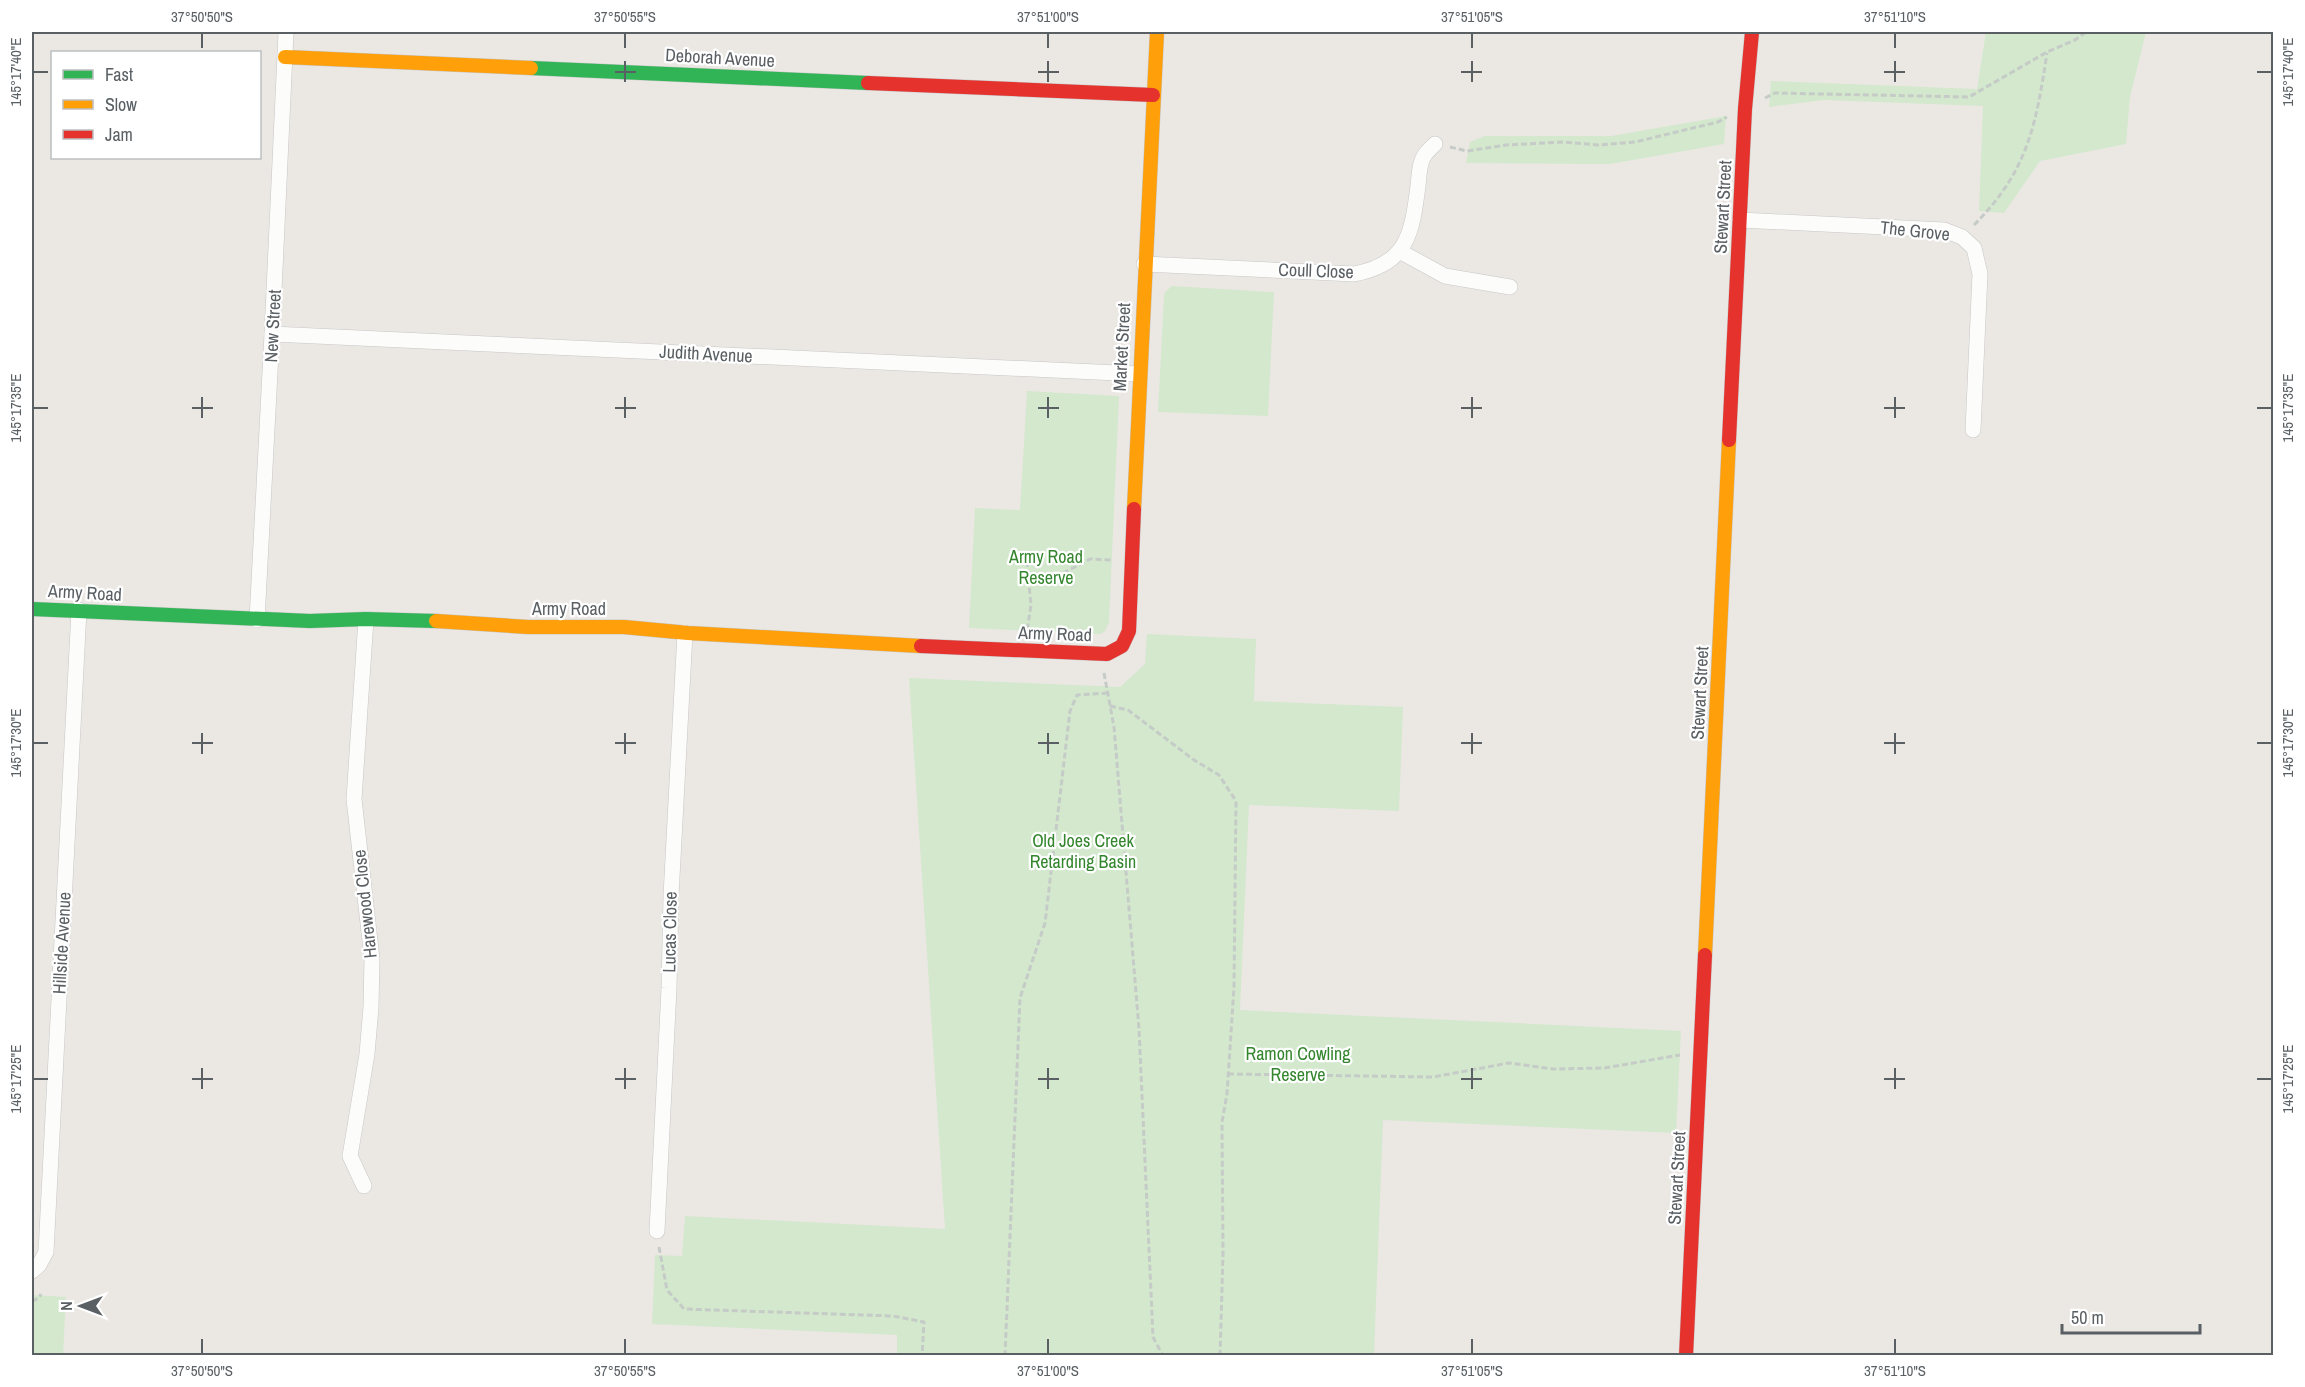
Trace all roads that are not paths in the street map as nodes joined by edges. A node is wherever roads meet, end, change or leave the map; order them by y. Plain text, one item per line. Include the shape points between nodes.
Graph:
1 (286, 32) edge
2 (1157, 32) edge
3 (1752, 32) edge
4 (285, 57) junction
5 (1153, 95) junction
6 (1435, 144) dead end
7 (1740, 220) junction
8 (1401, 252) junction
9 (1144, 264) junction
10 (1510, 287) dead end
11 (272, 334) junction
12 (1139, 374) junction
13 (1973, 430) dead end
14 (32, 609) edge
15 (79, 610) junction
16 (366, 619) junction
17 (257, 620) junction
18 (685, 633) junction
19 (1107, 654) joint
20 (364, 1186) dead end
21 (657, 1231) road end
22 (32, 1270) edge
23 (1686, 1356) edge

1 - 4 street, New Street
2 - 5 street, Market Street
3 - 7 street, Stewart Street
4 - 5 street, Deborah Avenue
4 - 11 street, New Street
5 - 9 street, Market Street
6 - 8 street via 1422,159 1415,212
7 - 13 street, The Grove via 1944,230 1962,237 1974,248 1980,274
7 - 23 street, Stewart Street
8 - 9 street, Coull Close via 1372,271 1354,274
8 - 10 street via 1445,276
9 - 12 street, Market Street
11 - 12 street, Judith Avenue
11 - 17 street, New Street
12 - 19 street, Market Street via 1129,631 1122,646
14 - 15 street, Army Road
15 - 17 street, Army Road
15 - 22 street, Hillside Avenue via 46,1252
16 - 17 street, Army Road
16 - 18 street, Army Road via 624,627
16 - 20 street, Harewood Close via 354,799 372,959 371,1007 350,1156
18 - 19 street, Army Road
18 - 21 street, Lucas Close

